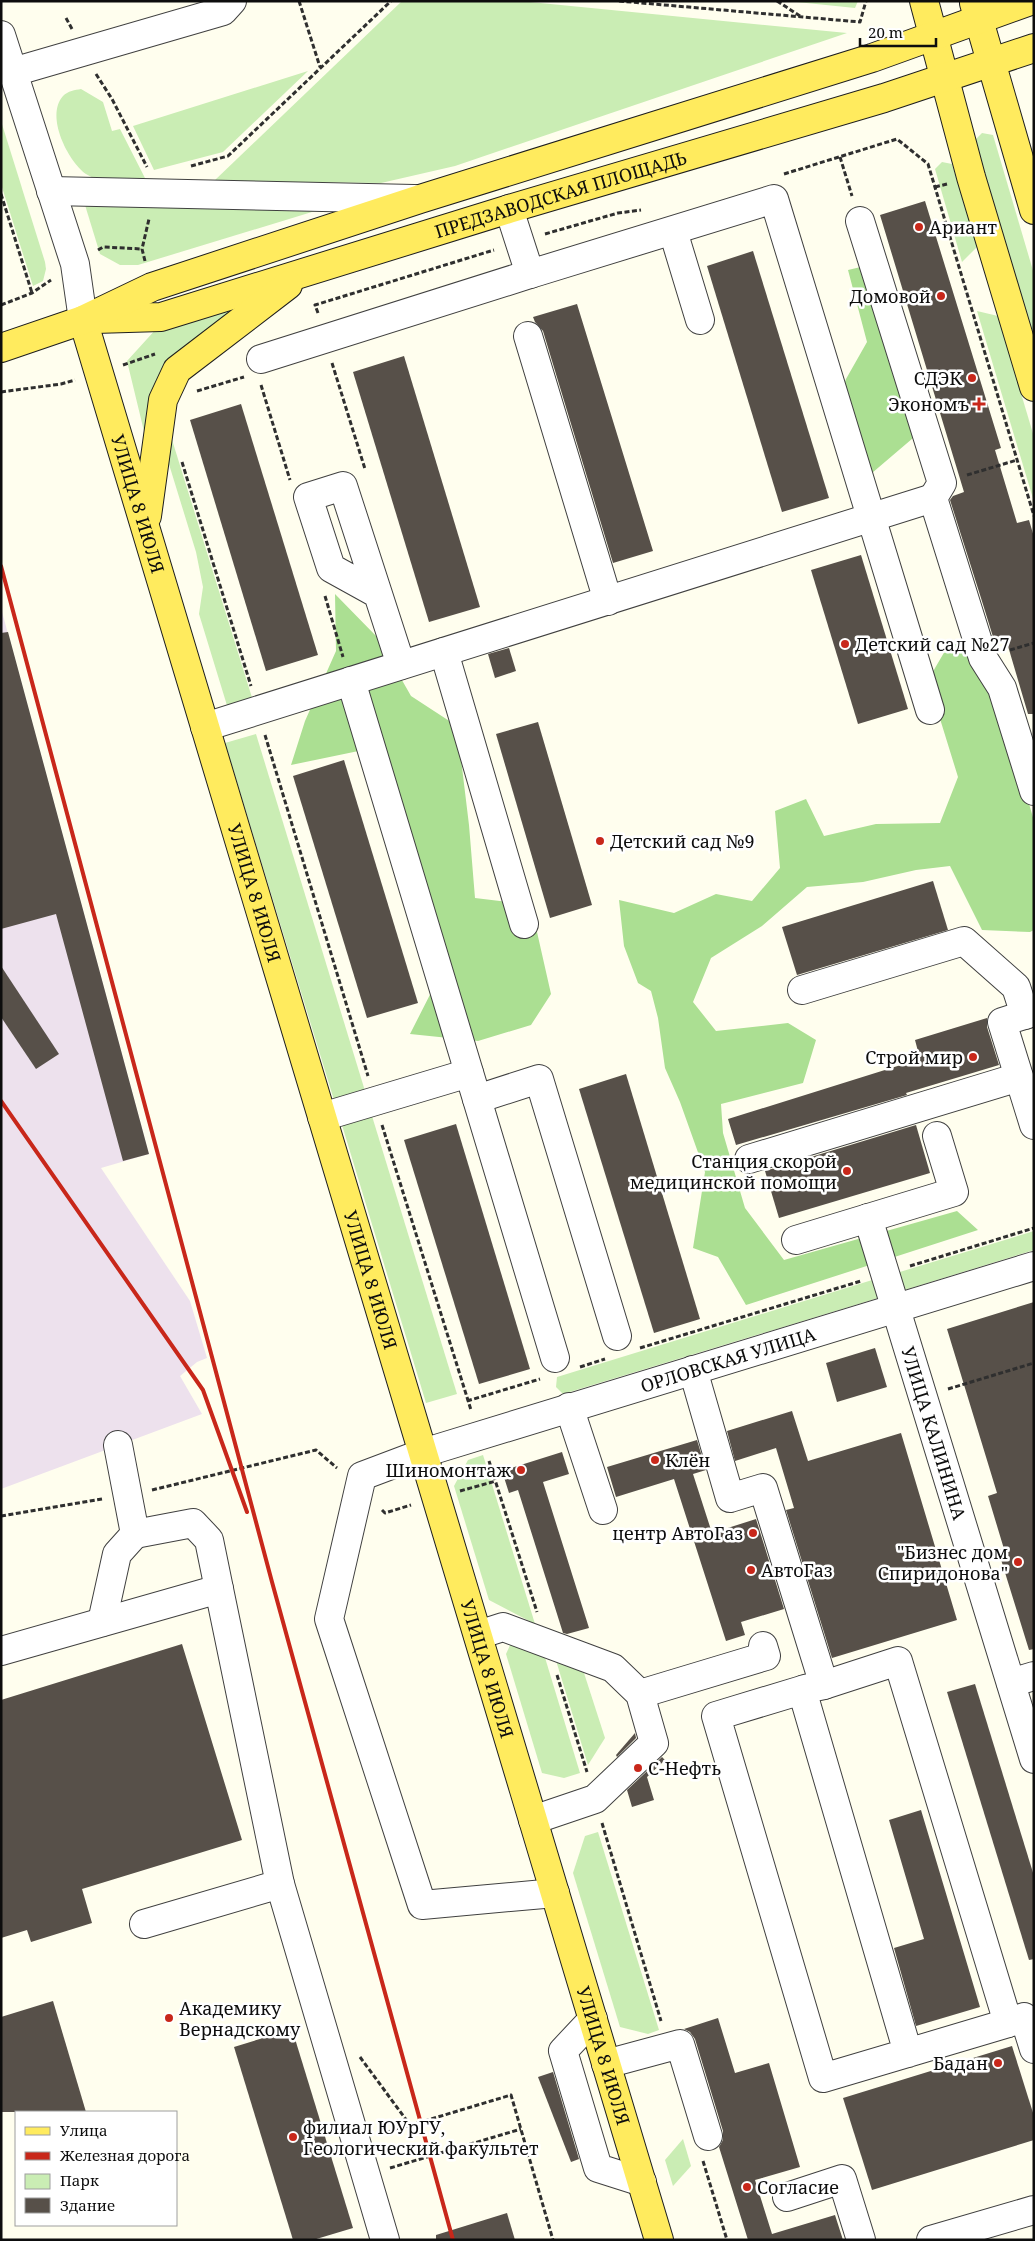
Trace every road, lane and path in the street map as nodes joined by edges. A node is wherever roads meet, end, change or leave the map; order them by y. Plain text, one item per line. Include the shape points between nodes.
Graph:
1 (299, 1) edge
2 (391, 1) edge
3 (619, 1) edge
4 (777, 1) edge
5 (866, 1) edge
6 (924, 1) edge
7 (1030, 1) edge
8 (225, 4) edge
9 (976, 10) edge
10 (800, 16) junction
11 (66, 18) dead end
12 (1, 35) edge
13 (933, 36) junction
14 (1034, 48) edge
15 (82, 52) junction
16 (991, 62) junction
17 (320, 67) junction
18 (944, 78) junction
19 (10, 81) edge
20 (897, 139) dead end
21 (840, 157) dead end
22 (190, 166) dead end
23 (942, 185) dead end
24 (935, 187) junction
25 (51, 191) junction
26 (1, 194) edge
27 (154, 195) junction
28 (420, 199) junction
29 (509, 209) junction
30 (1034, 210) edge
31 (860, 220) joint
32 (673, 230) junction
33 (519, 242) junction
34 (306, 272) junction
35 (530, 274) junction
36 (32, 293) dead end
37 (83, 320) junction
38 (700, 320) dead end
39 (528, 336) dead end
40 (325, 339) junction
41 (1, 348) edge
42 (255, 367) joint
43 (1034, 387) edge
44 (194, 392) dead end
45 (181, 459) dead end
46 (1017, 460) junction
47 (937, 490) junction
48 (1034, 516) edge
49 (871, 517) junction
50 (146, 527) junction
51 (378, 594) dead end
52 (608, 600) junction
53 (444, 652) junction
54 (401, 666) junction
55 (351, 681) junction
56 (258, 710) junction
57 (930, 710) dead end
58 (205, 727) junction
59 (1034, 791) edge
60 (524, 924) dead end
61 (802, 990) dead end
62 (1029, 1014) edge
63 (1019, 1077) junction
64 (473, 1086) junction
65 (375, 1101) junction
66 (322, 1117) junction
67 (1034, 1125) edge
68 (937, 1136) dead end
69 (749, 1159) dead end
70 (868, 1218) junction
71 (1034, 1228) edge
72 (796, 1240) dead end
73 (1034, 1266) edge
74 (886, 1273) junction
75 (896, 1308) junction
76 (621, 1347) junction
77 (1034, 1363) edge
78 (557, 1368) junction
79 (693, 1370) junction
80 (948, 1389) dead end
81 (467, 1401) junction
82 (569, 1407) junction
83 (481, 1435) junction
84 (118, 1445) dead end
85 (423, 1453) junction
86 (359, 1487) junction
87 (127, 1494) junction
88 (603, 1510) dead end
89 (1, 1516) edge
90 (135, 1534) junction
91 (219, 1589) junction
92 (102, 1622) junction
93 (478, 1635) junction
94 (763, 1646) dead end
95 (1, 1651) edge
96 (1022, 1680) edge
97 (813, 1687) junction
98 (640, 1694) junction
99 (1034, 1759) edge
100 (533, 1820) junction
101 (280, 1884) junction
102 (555, 1893) junction
103 (144, 1924) dead end
104 (593, 2019) junction
105 (1008, 2022) junction
106 (1034, 2049) edge
107 (355, 2050) dead end
108 (908, 2053) junction
109 (606, 2064) junction
110 (410, 2125) junction
111 (521, 2129) junction
112 (356, 2141) junction
113 (706, 2149) joint
114 (366, 2175) junction
115 (642, 2182) junction
116 (787, 2197) dead end
117 (1034, 2210) edge
118 (385, 2240) edge
119 (554, 2240) edge
120 (659, 2240) edge
121 (726, 2240) edge
122 (861, 2240) edge
123 (932, 2240) edge

1 - 17 path
2 - 17 path
3 - 10 path
4 - 10 path
5 - 10 path via 860,22
6 - 13 main road
7 - 9 main road
8 - 15 street
9 - 13 main road
9 - 16 main road
11 - 15 path
12 - 19 street
13 - 18 main road
13 - 28 main road, ПРЕДЗАВОДСКАЯ ПЛОЩАДЬ
14 - 16 main road, ПРЕДЗАВОДСКАЯ ПЛОЩАДЬ
15 - 19 street
15 - 27 path via 112,99 152,176
16 - 18 main road, ПРЕДЗАВОДСКАЯ ПЛОЩАДЬ
16 - 30 main road
17 - 22 path via 228,156
18 - 29 main road, ПРЕДЗАВОДСКАЯ ПЛОЩАДЬ
18 - 43 main road
19 - 25 street
20 - 24 path via 928,164
21 - 31 path
23 - 24 path
24 - 46 path
25 - 27 street
25 - 37 street via 75,264
26 - 36 path
27 - 28 street
28 - 37 main road, ПРЕДЗАВОДСКАЯ ПЛОЩАДЬ via 152,287
29 - 33 street
29 - 34 main road, ПРЕДЗАВОДСКАЯ ПЛОЩАДЬ
31 - 47 street
32 - 35 street
32 - 38 street
32 - 49 street via 774,199
33 - 35 street
33 - 40 path via 315,305
34 - 37 main road, ПРЕДЗАВОДСКАЯ ПЛОЩАДЬ via 161,316
34 - 50 main road via 177,370 163,400
35 - 40 street
37 - 41 main road, ПРЕДЗАВОДСКАЯ ПЛОЩАДЬ
37 - 50 main road, УЛИЦА 8 ИЮЛЯ
39 - 52 street
40 - 42 street
42 - 44 path
45 - 56 path
46 - 47 path
46 - 48 path
47 - 49 street
47 - 59 street via 983,658 1002,688
49 - 52 street
49 - 57 street
50 - 58 main road, УЛИЦА 8 ИЮЛЯ
51 - 54 street
52 - 53 street
53 - 54 street
53 - 60 street
54 - 55 street
55 - 56 street
55 - 64 street
56 - 58 street
56 - 65 path
58 - 66 main road, УЛИЦА 8 ИЮЛЯ
61 - 62 street via 964,940 1016,987
62 - 63 street via 1002,1022
63 - 67 street
63 - 69 street
64 - 65 street
64 - 76 street via 539,1079
64 - 78 street
65 - 66 street
65 - 81 path
66 - 85 main road, УЛИЦА 8 ИЮЛЯ
68 - 70 street via 954,1192
70 - 72 street
70 - 74 street, УЛИЦА КАЛИНИНА
71 - 74 path
73 - 75 street, ОРЛОВСКАЯ УЛИЦА
74 - 75 street, УЛИЦА КАЛИНИНА
74 - 76 path
75 - 79 street, ОРЛОВСКАЯ УЛИЦА
75 - 96 street, УЛИЦА КАЛИНИНА
76 - 78 path
77 - 80 path
78 - 81 path
79 - 82 street, ОРЛОВСКАЯ УЛИЦА
79 - 97 street via 730,1498 763,1488
81 - 83 path
82 - 83 street, ОРЛОВСКАЯ УЛИЦА
82 - 88 street
83 - 85 street, ОРЛОВСКАЯ УЛИЦА
84 - 87 street
85 - 86 street, ОРЛОВСКАЯ УЛИЦА via 362,1476
85 - 93 main road, УЛИЦА 8 ИЮЛЯ
86 - 87 path via 316,1450
86 - 102 street via 329,1618 422,1905
87 - 89 path
87 - 90 street
90 - 91 street via 193,1523 209,1540
90 - 92 street via 117,1554
91 - 92 street
91 - 101 street
92 - 95 street
93 - 98 street via 504,1627 613,1668
93 - 100 main road, УЛИЦА 8 ИЮЛЯ
94 - 98 street via 766,1656
96 - 99 street, УЛИЦА КАЛИНИНА
97 - 105 street via 898,1661
97 - 108 street
97 - 108 street via 716,1716 823,2078
98 - 100 street via 654,1743 595,1799
100 - 102 main road, УЛИЦА 8 ИЮЛЯ
101 - 103 street
101 - 112 street
102 - 104 main road, УЛИЦА 8 ИЮЛЯ
104 - 109 main road, УЛИЦА 8 ИЮЛЯ
104 - 115 street via 563,2051 598,2168
105 - 106 street via 1024,2018
105 - 108 street
107 - 110 path
109 - 113 street via 680,2044
109 - 115 main road, УЛИЦА 8 ИЮЛЯ
110 - 111 path via 511,2095
110 - 112 path
111 - 114 path
111 - 119 path
112 - 114 street
113 - 121 path
114 - 118 street
115 - 120 main road, УЛИЦА 8 ИЮЛЯ
116 - 122 street via 842,2179
117 - 123 street

